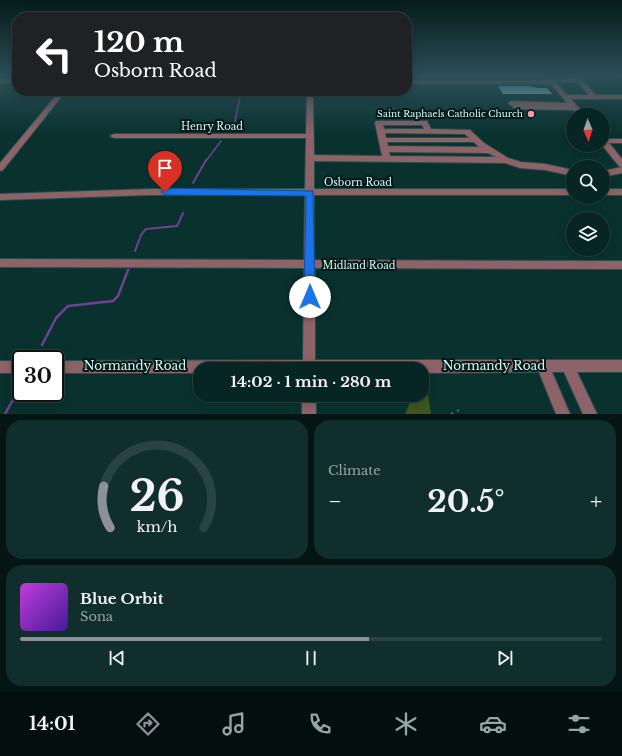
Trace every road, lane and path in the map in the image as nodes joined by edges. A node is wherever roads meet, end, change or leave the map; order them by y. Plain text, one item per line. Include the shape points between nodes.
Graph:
1 (59, 96) edge
2 (310, 96) edge
3 (565, 97) joint
4 (594, 97) joint
5 (622, 97) edge
6 (573, 106) junction
7 (114, 136) dead end
8 (309, 136) junction
9 (382, 140) junction
10 (476, 140) junction
11 (610, 141) edge
12 (622, 141) edge
13 (384, 149) junction
14 (610, 149) edge
15 (488, 150) junction
16 (310, 158) junction
17 (386, 158) junction
18 (506, 160) junction
19 (622, 164) edge
20 (0, 168) edge
21 (622, 170) edge
22 (566, 172) edge
23 (610, 173) edge
24 (566, 192) edge
25 (610, 192) edge
26 (622, 192) edge
27 (310, 193) junction
28 (0, 197) edge
29 (0, 264) edge
30 (310, 265) junction
31 (622, 265) edge
32 (310, 362) edge
33 (429, 366) edge
34 (543, 366) junction
35 (568, 366) junction
36 (622, 366) edge
37 (0, 367) edge
38 (12, 367) edge
39 (64, 367) edge
40 (193, 367) edge
41 (309, 402) edge
42 (459, 410) dead end
43 (309, 414) edge
44 (451, 414) edge
45 (563, 414) edge
46 (590, 414) edge

1 - 20 street
2 - 8 street
3 - 4 street
3 - 6 street
4 - 5 street
6 - 6 street via 516,107 511,103
7 - 8 street, Henry Road
8 - 16 street
9 - 10 street
9 - 10 street via 379,123 424,123 429,131 467,132
9 - 13 street
10 - 15 street
11 - 12 street
13 - 15 street
13 - 17 street
14 - 19 street
15 - 18 street
16 - 17 street
16 - 27 street
17 - 18 street
18 - 22 street via 520,165
21 - 23 street
24 - 27 street, Osborn Road
25 - 26 street
27 - 28 street, Osborn Road via 150,192
27 - 30 street
29 - 30 street, Midland Road
30 - 31 street, Midland Road
30 - 32 street
33 - 34 street, Normandy Road
34 - 35 street, Normandy Road
34 - 45 street
35 - 36 street, Normandy Road
35 - 46 street
37 - 38 street
39 - 40 street, Normandy Road
41 - 43 street
42 - 44 path

